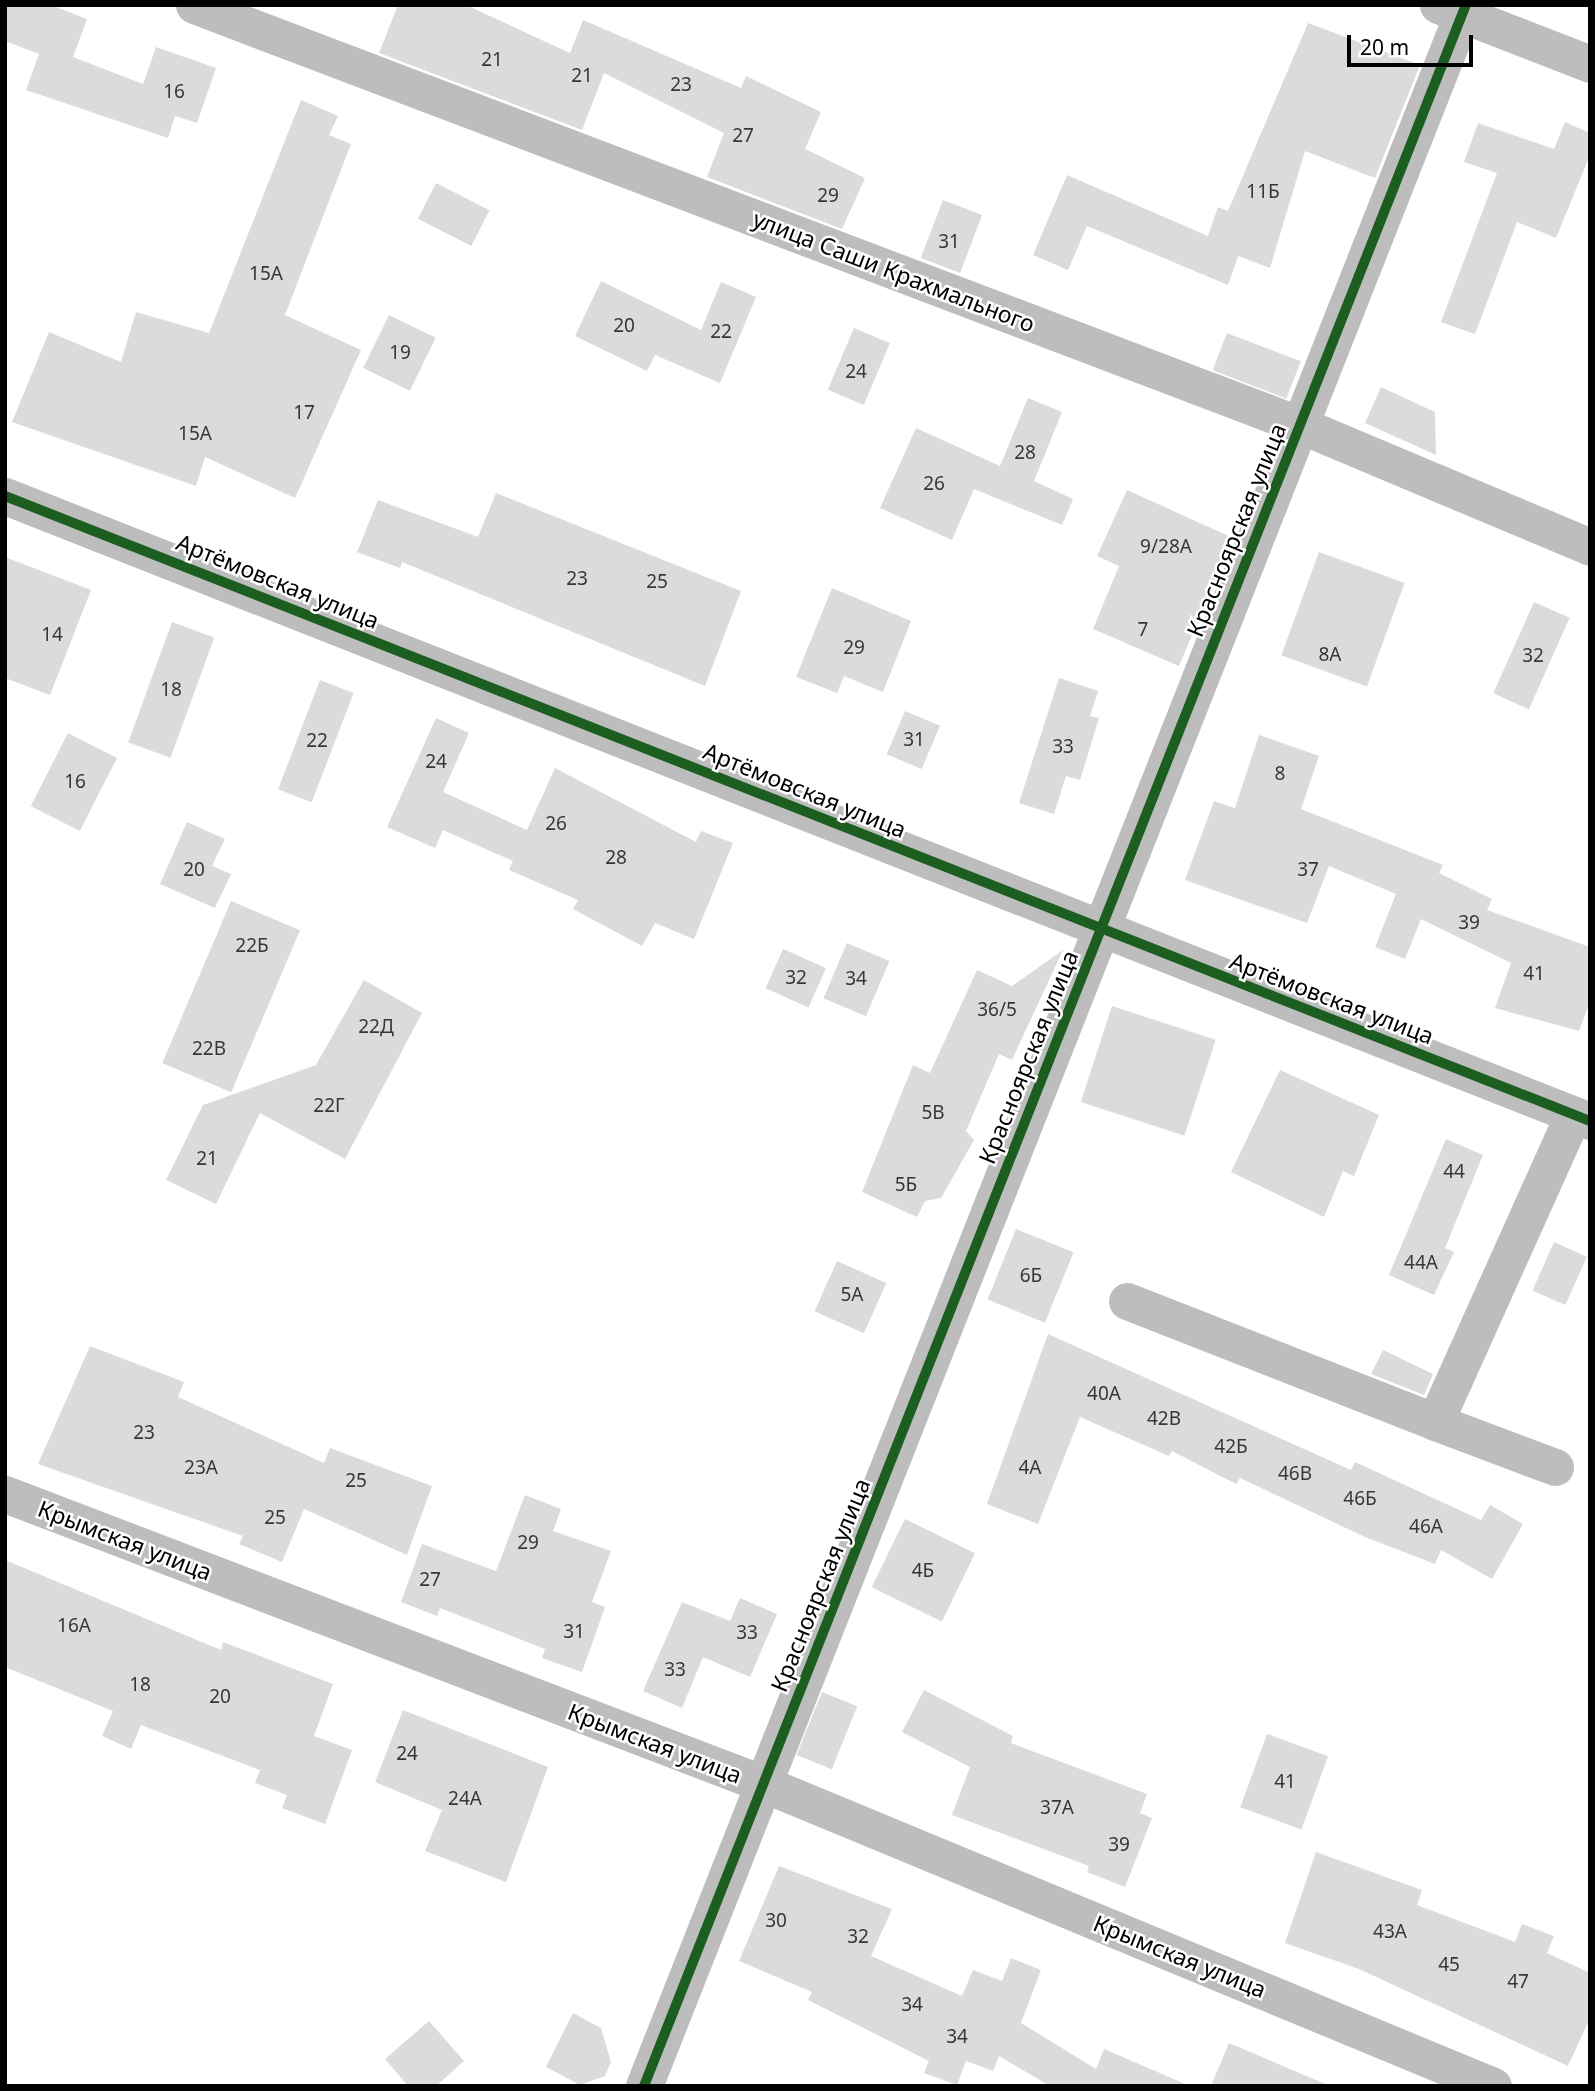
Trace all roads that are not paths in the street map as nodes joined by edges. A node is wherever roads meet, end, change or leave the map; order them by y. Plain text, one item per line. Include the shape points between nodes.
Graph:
1 (194, 5) edge
2 (1456, 8) edge
3 (1590, 64) edge
4 (1300, 425) junction
5 (5, 495) edge
6 (1590, 547) edge
7 (1101, 930) junction
8 (1581, 1118) edge
9 (1126, 1301) dead end
10 (1434, 1422) junction
11 (1555, 1467) dead end
12 (5, 1494) edge
13 (764, 1784) junction
14 (644, 2086) edge
15 (1493, 2086) edge

1 - 4 street, улица Саши Крахмального
2 - 3 street
2 - 4 street, Красноярская улица
4 - 6 street, улица Саши Крахмального
4 - 7 street, Красноярская улица
5 - 7 street, Артёмовская улица
7 - 8 street, Артёмовская улица
7 - 13 street, Красноярская улица
8 - 10 street, Артёмовская улица
9 - 10 street
10 - 11 street
12 - 13 street, Крымская улица
13 - 14 street, Красноярская улица
13 - 15 street, Крымская улица

